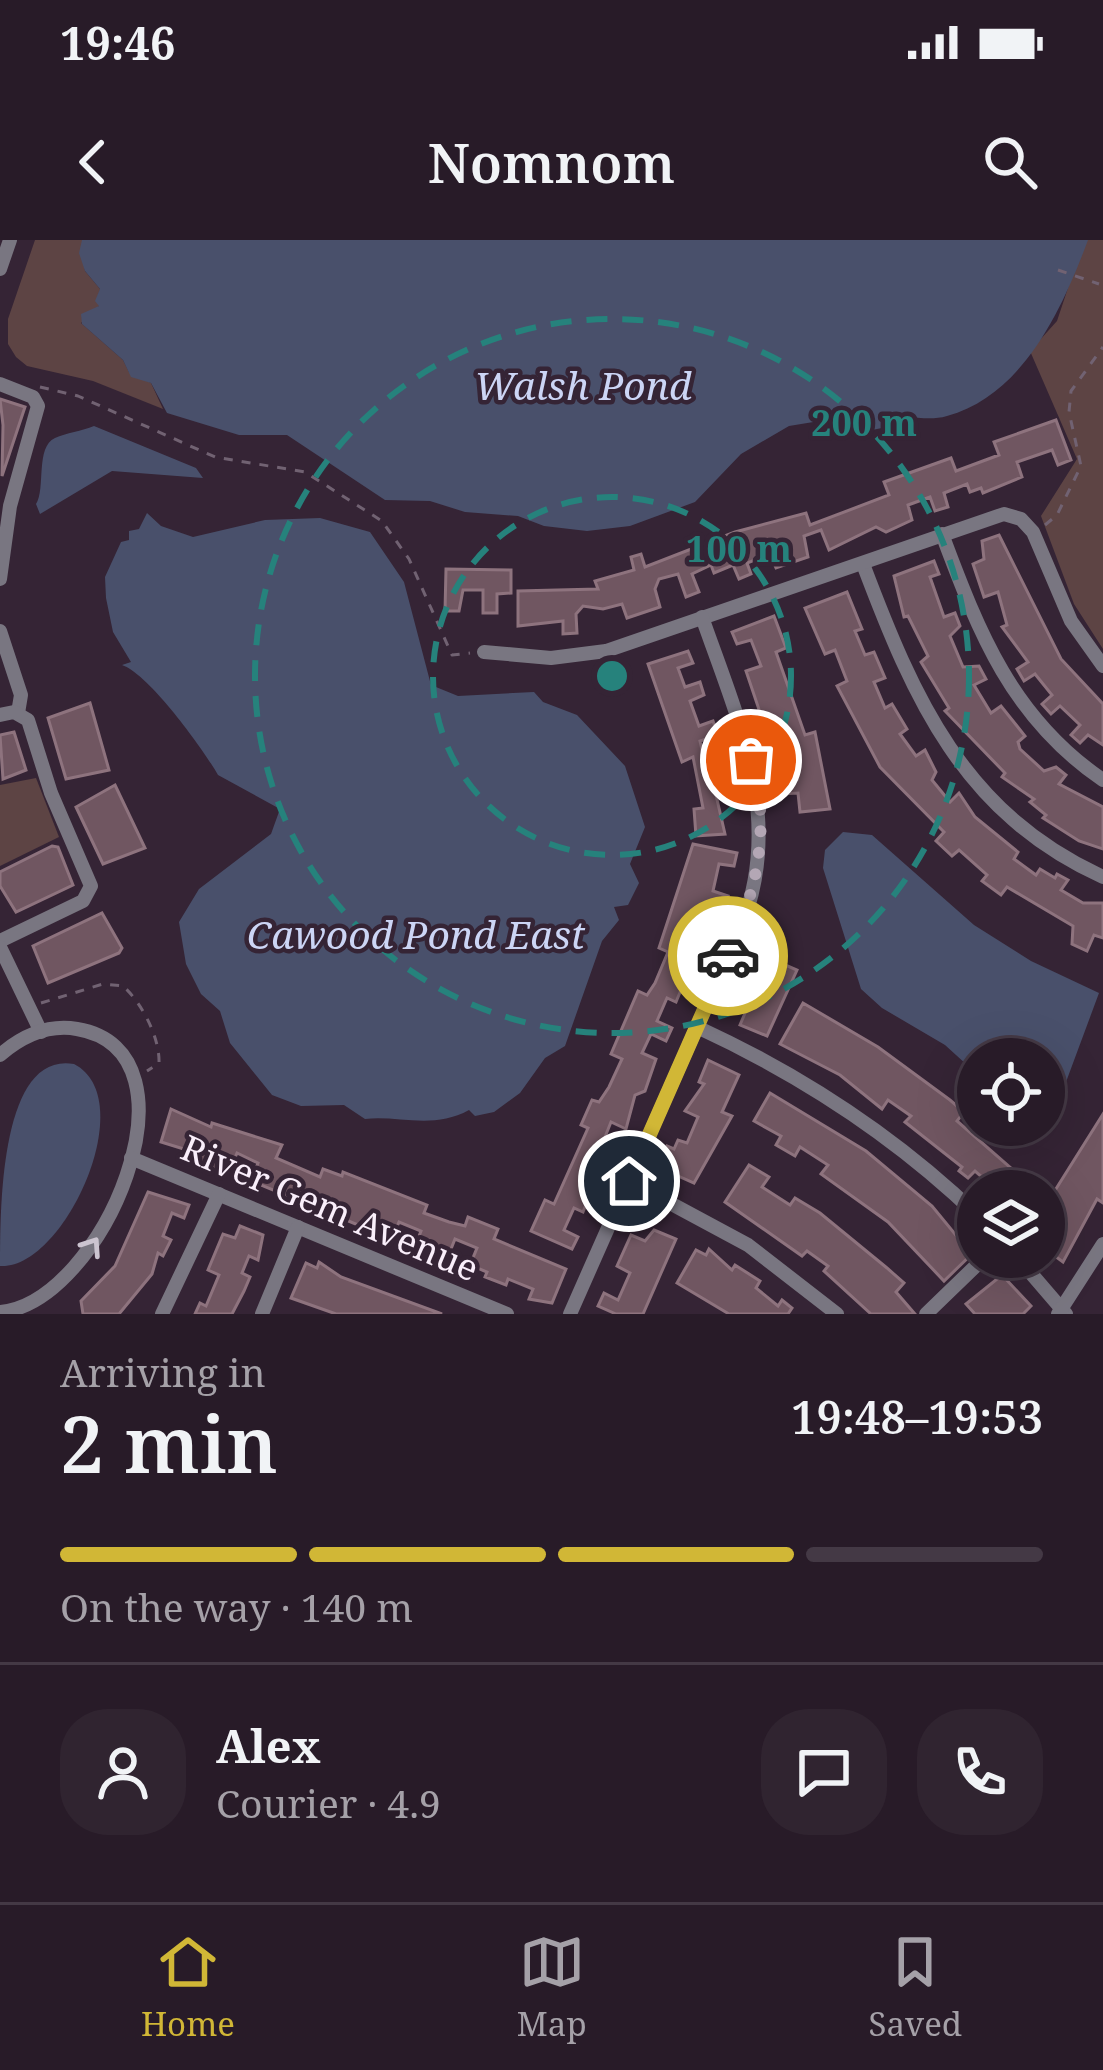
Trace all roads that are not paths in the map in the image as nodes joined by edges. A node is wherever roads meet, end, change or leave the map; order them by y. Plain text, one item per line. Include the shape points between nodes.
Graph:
1 (10, 240) edge
2 (0, 269) edge
3 (0, 384) edge
4 (942, 534) junction
5 (863, 564) junction
6 (0, 579) edge
7 (702, 617) junction
8 (0, 631) edge
9 (484, 652) road end
10 (1103, 666) edge
11 (18, 713) junction
12 (0, 715) edge
13 (1103, 780) edge
14 (1103, 877) edge
15 (0, 944) edge
16 (697, 1027) junction
17 (41, 1031) junction
18 (0, 1055) edge
19 (131, 1158) junction
20 (629, 1181) junction
21 (219, 1194) junction
22 (957, 1198) edge
23 (298, 1227) junction
24 (1103, 1244) edge
25 (963, 1278) edge
26 (1034, 1278) edge
27 (0, 1312) edge
28 (1062, 1312) edge
29 (162, 1314) edge
30 (262, 1314) edge
31 (507, 1314) edge
32 (570, 1314) edge
33 (837, 1314) edge
34 (926, 1314) edge

1 - 2 street
3 - 6 street via 33,397 38,411 10,506
4 - 5 street
4 - 10 street via 1004,514 1021,519 1034,532 1070,621
4 - 13 street via 1008,687 1048,736
5 - 7 street
5 - 14 street via 914,692 956,759 1019,823
7 - 9 street via 579,657
7 - 16 street via 755,772 762,841 751,901
8 - 11 street via 20,691
11 - 12 street
11 - 15 street via 30,724 92,886 83,901
15 - 17 street
16 - 20 street
16 - 22 street via 868,1124
17 - 18 street
17 - 19 street via 88,1032 122,1058 140,1107
19 - 21 street, River Gem Avenue
27 -> 19 street via 38,1298 80,1263
20 - 32 street
20 - 33 street via 748,1245
21 - 23 street, River Gem Avenue
21 - 29 street
23 - 30 street
23 - 31 street, River Gem Avenue
24 - 28 street
25 - 34 street
26 - 28 street

